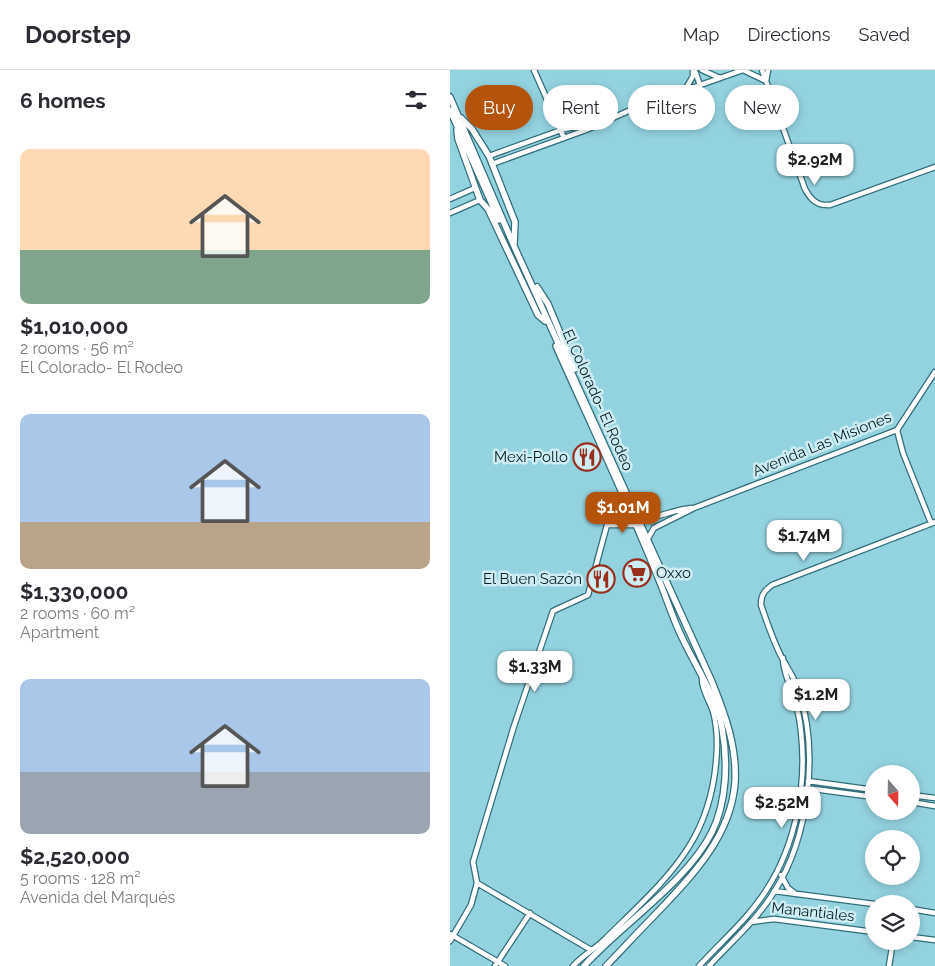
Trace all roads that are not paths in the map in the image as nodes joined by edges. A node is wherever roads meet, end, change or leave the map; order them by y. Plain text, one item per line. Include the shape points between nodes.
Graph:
1 (534, 70) edge
2 (694, 70) edge
3 (702, 70) edge
4 (743, 70) edge
5 (762, 70) edge
6 (768, 70) edge
7 (721, 78) junction
8 (766, 81) junction
9 (706, 83) junction
10 (688, 85) edge
11 (700, 85) joint
12 (543, 90) edge
13 (450, 97) edge
14 (450, 110) edge
15 (458, 115) junction
16 (457, 125) junction
17 (561, 130) joint
18 (583, 130) edge
19 (564, 138) junction
20 (489, 156) junction
21 (492, 164) junction
22 (935, 167) edge
23 (475, 188) junction
24 (450, 199) edge
25 (480, 200) junction
26 (450, 213) edge
27 (514, 246) junction
28 (545, 321) junction
29 (935, 372) edge
30 (897, 430) junction
31 (694, 508) junction
32 (637, 522) junction
33 (933, 522) edge
34 (647, 540) junction
35 (783, 658) junction
36 (702, 678) junction
37 (802, 736) junction
38 (808, 736) junction
39 (803, 780) junction
40 (809, 781) junction
41 (802, 788) junction
42 (808, 788) junction
43 (865, 789) edge
44 (865, 796) edge
45 (920, 796) edge
46 (935, 798) edge
47 (920, 804) edge
48 (935, 806) edge
49 (791, 834) junction
50 (797, 836) junction
51 (784, 853) junction
52 (790, 856) junction
53 (776, 872) junction
54 (782, 876) junction
55 (477, 883) junction
56 (768, 889) junction
57 (775, 892) junction
58 (797, 894) junction
59 (865, 903) edge
60 (920, 911) edge
61 (530, 913) junction
62 (935, 913) edge
63 (744, 918) junction
64 (750, 923) junction
65 (865, 931) edge
66 (728, 934) junction
67 (452, 935) edge
68 (920, 938) edge
69 (604, 940) junction
70 (733, 940) junction
71 (935, 940) edge
72 (450, 941) edge
73 (591, 950) junction
74 (892, 950) edge
75 (598, 952) junction
76 (497, 964) edge
77 (505, 966) edge
78 (573, 966) edge
79 (584, 966) edge
80 (606, 966) edge
81 (699, 966) edge
82 (709, 966) edge
83 (889, 966) edge

1 - 12 street
2 - 10 street
2 - 11 street
3 - 7 street
3 - 9 street
4 - 7 street
4 - 8 street
5 - 8 street
6 - 8 street
7 - 9 street
8 - 22 street via 805,189 814,202 830,205
9 - 11 street
13 - 15 main road
14 - 16 main road, El Colorado- El Rodeo
15 - 20 main road via 472,129
15 - 27 main road
16 - 23 main road via 458,139
16 - 28 main road, El Colorado- El Rodeo
17 - 19 street
17 - 20 street
18 - 19 street
19 - 21 street
20 - 21 main road
21 - 27 main road via 515,222
23 - 24 street
23 - 25 main road
25 - 26 street
25 - 28 main road via 488,209 538,315
27 - 32 main road, El Colorado- El Rodeo via 525,270 548,304 566,343 585,399
28 - 32 main road, El Colorado- El Rodeo
29 - 30 street, Avenida Las Misiones
30 - 31 street, Avenida Las Misiones
30 - 33 street via 903,453
31 - 32 street, Avenida Las Misiones via 683,508
31 - 34 street, Avenida Las Misiones via 654,528
32 - 34 main road, El Colorado- El Rodeo
32 - 36 main road, El Colorado- El Rodeo via 679,631
32 - 55 street, Avenida Las Misiones via 607,525 588,596 553,612 473,862
33 - 35 street via 765,590 760,605
34 - 80 main road, El Colorado- El Rodeo via 723,709 729,726 735,782 730,809 720,835 698,868
35 - 37 street via 783,669 800,717
35 - 38 street via 798,690
36 - 69 street via 714,715 717,744 715,781 705,820 672,873
36 - 75 main road, El Colorado- El Rodeo via 722,726 725,748 721,808 715,824 697,855 650,905
37 - 38 street
37 - 39 street
38 - 40 street
39 - 40 street
39 - 41 street
40 - 42 street
40 - 43 street
41 - 42 street
41 - 49 street
42 - 44 street
42 - 50 street
45 - 46 street
47 - 48 street
49 - 50 street
49 - 51 street
50 - 52 street
51 - 52 street
51 - 53 street
52 - 54 street
53 - 54 street
53 - 56 street
54 - 57 street
54 - 58 street via 788,888
55 - 61 street
55 - 67 street via 471,904
56 - 57 street
56 - 63 street
57 - 58 street
57 - 64 street
58 - 59 street
60 - 62 street
61 - 73 street
61 - 76 street
63 - 64 street
63 - 66 street
64 - 65 street, Manantiales via 774,919
64 - 70 street
66 - 70 street
66 - 81 street
67 - 72 street
67 - 76 street
68 - 71 street
69 - 73 street
69 - 75 street
70 - 82 street
73 - 78 street
74 - 83 street
75 - 79 main road, El Colorado- El Rodeo
76 - 77 street

